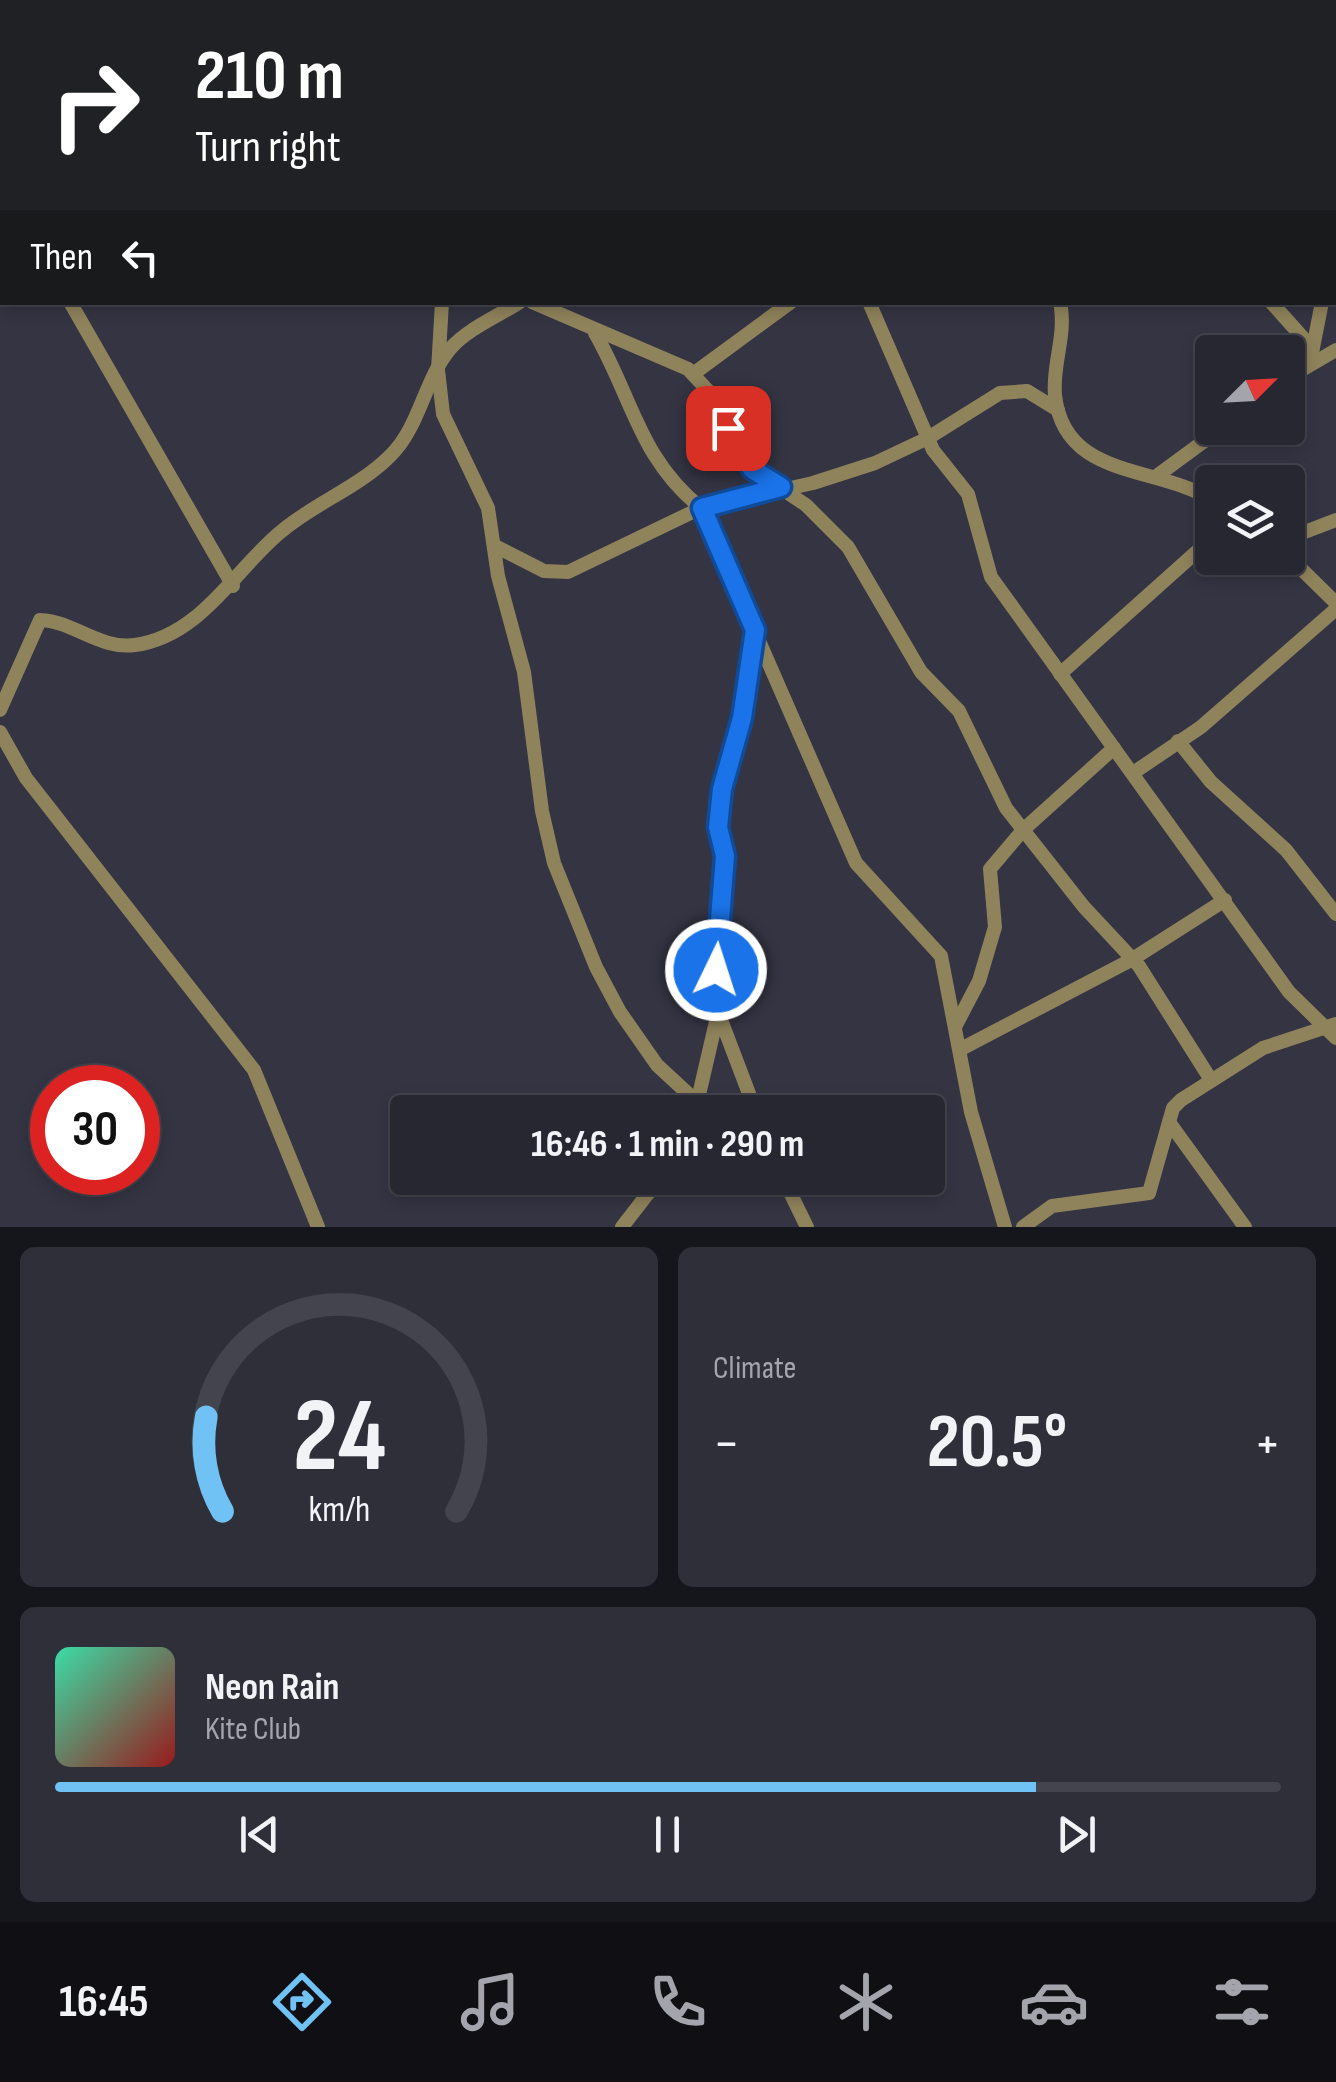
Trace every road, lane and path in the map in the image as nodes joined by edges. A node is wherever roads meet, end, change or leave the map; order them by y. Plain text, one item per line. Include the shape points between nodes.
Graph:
1 (72, 305) edge
2 (442, 305) edge
3 (515, 305) edge
4 (538, 305) edge
5 (788, 305) edge
6 (870, 305) edge
7 (1060, 305) edge
8 (1273, 305) edge
9 (1321, 305) edge
10 (595, 332) junction
11 (1336, 350) edge
12 (1311, 355) junction
13 (1305, 361) edge
14 (438, 370) junction
15 (693, 374) junction
16 (1058, 410) junction
17 (928, 438) junction
18 (1199, 445) edge
19 (1158, 475) junction
20 (781, 487) junction
21 (1195, 492) edge
22 (702, 508) junction
23 (1336, 520) edge
24 (1305, 532) edge
25 (495, 546) junction
26 (1195, 553) edge
27 (1305, 574) edge
28 (232, 586) junction
29 (1336, 606) edge
30 (755, 630) junction
31 (1060, 674) junction
32 (0, 710) edge
33 (0, 732) edge
34 (1178, 742) junction
35 (1114, 748) junction
36 (1133, 773) junction
37 (1023, 830) junction
38 (1225, 900) junction
39 (1336, 914) edge
40 (1131, 960) junction
41 (718, 1012) junction
42 (956, 1025) junction
43 (1333, 1031) edge
44 (962, 1049) junction
45 (1211, 1080) junction
46 (684, 1095) edge
47 (699, 1095) edge
48 (750, 1095) edge
49 (1169, 1122) junction
50 (647, 1195) edge
51 (791, 1195) edge
52 (318, 1227) edge
53 (622, 1227) edge
54 (807, 1227) edge
55 (1005, 1227) edge
56 (1023, 1227) edge
57 (1245, 1227) edge

1 - 28 street
2 - 14 street
3 - 14 street via 463,337
4 - 10 street
5 - 15 street
6 - 17 street
7 - 16 street
8 - 12 street
9 - 12 street
10 - 15 street
10 - 22 street via 656,463
11 - 12 street
12 - 13 street
14 - 25 street via 445,421 484,498
14 - 28 street via 392,455 279,533
15 - 20 street via 712,395 752,469
16 - 17 street via 1026,391 1000,392
16 - 19 street via 1073,436 1107,466
17 - 20 street via 848,474
17 - 31 street via 968,494 986,568
18 - 19 street
19 - 21 street
20 - 22 street
20 - 37 street via 860,562 922,672 959,711
22 - 25 street via 568,572 544,570
22 - 30 street
23 - 24 street
25 - 46 street via 524,672 548,841 565,894 620,1012
26 - 31 street
27 - 29 street
28 - 32 street via 163,637 135,645 108,644 42,618
29 - 34 street
30 - 41 street via 720,804 725,856
30 - 42 street via 856,863 941,956
31 - 35 street
33 - 52 street via 92,866 254,1070
34 - 36 street
34 - 39 street via 1286,850
35 - 36 street
35 - 37 street
36 - 38 street
37 - 40 street
37 - 42 street via 990,869 995,927 979,981
38 - 40 street
38 - 43 street via 1289,992
40 - 44 street
40 - 45 street
41 - 47 street
41 - 48 street
42 - 44 street
43 - 45 street via 1276,1042
44 - 55 street via 971,1112
45 - 49 street via 1181,1100
49 - 56 street via 1149,1193 1052,1206
49 - 57 street
50 - 53 street
51 - 54 street

